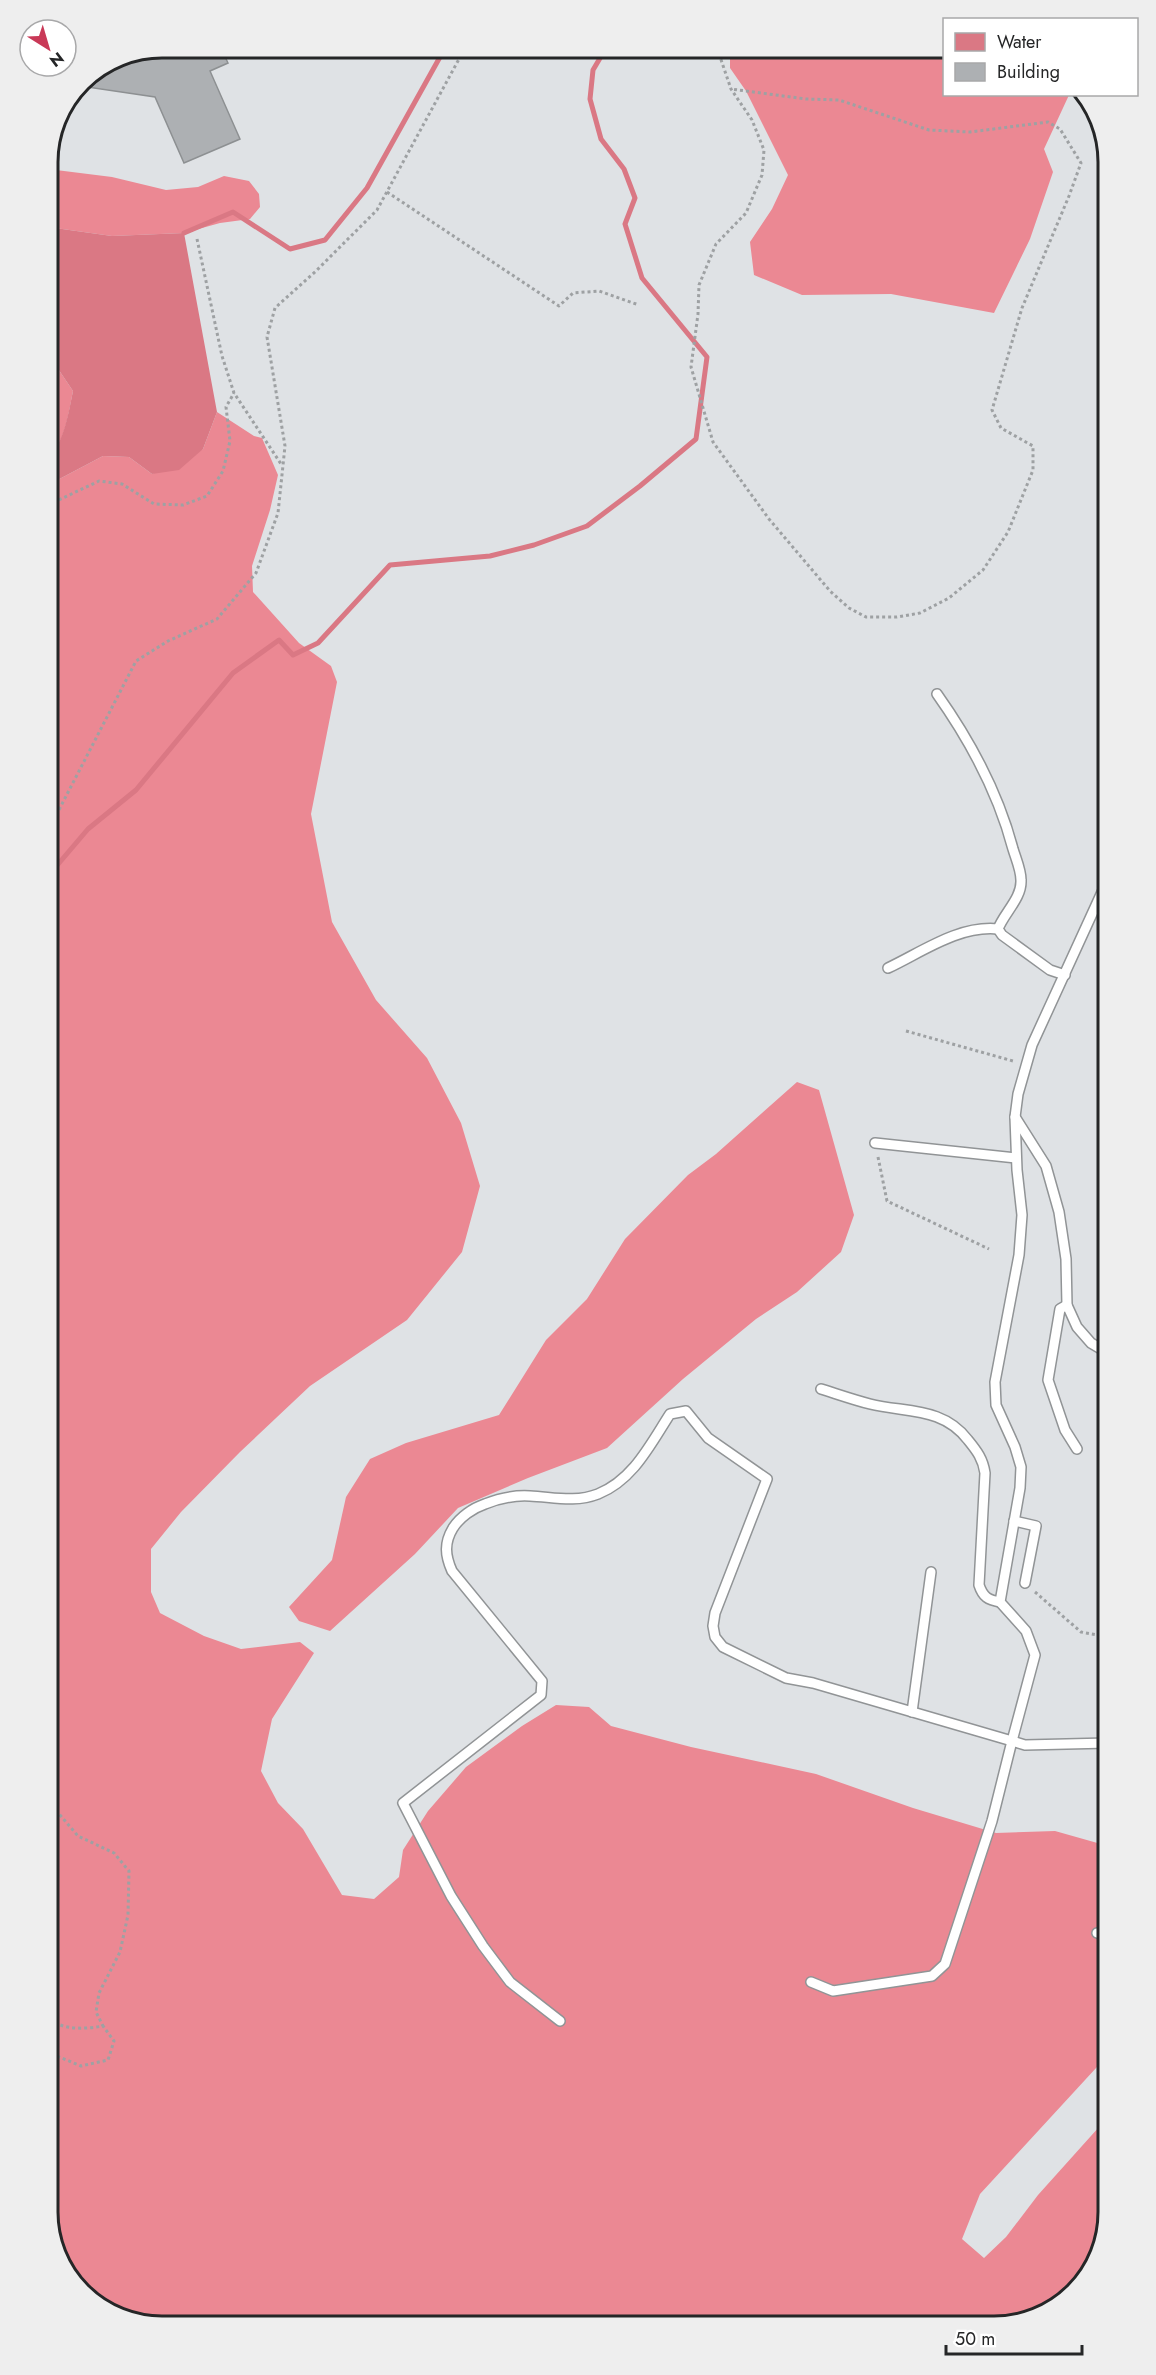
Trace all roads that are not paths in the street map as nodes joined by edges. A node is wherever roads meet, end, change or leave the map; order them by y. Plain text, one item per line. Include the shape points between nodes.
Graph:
1 (937, 694) dead end
2 (1098, 901) edge
3 (998, 929) junction
4 (888, 968) dead end
5 (1065, 975) junction
6 (1015, 1117) junction
7 (875, 1143) road end
8 (1016, 1158) junction
9 (1067, 1305) junction
10 (1098, 1347) edge
11 (821, 1389) dead end
12 (1077, 1449) dead end
13 (1014, 1521) junction
14 (931, 1572) dead end
15 (1025, 1583) road end
16 (1000, 1602) junction
17 (912, 1712) junction
18 (1012, 1741) junction
19 (1098, 1743) edge
20 (812, 1982) dead end
21 (560, 2021) dead end

1 - 3 lane via 976,752 1006,823 1022,881
2 - 5 lane
3 - 4 lane via 963,932
3 - 5 lane via 1050,970
5 - 6 lane via 1032,1045
6 - 8 lane
6 - 9 lane via 1047,1166 1066,1259
7 - 8 lane
8 - 13 lane via 1022,1215 1019,1255 995,1382 996,1405 1021,1467
9 - 10 lane via 1077,1327
9 - 12 lane via 1060,1309 1048,1380 1065,1430
11 - 16 lane via 870,1404 935,1416 959,1428 978,1452 984,1467 979,1585 990,1601
13 - 15 lane via 1036,1526
13 - 16 lane
14 - 17 lane
16 - 18 lane via 1026,1631 1035,1655
17 - 18 lane
17 - 21 lane via 786,1678 723,1647 715,1637 715,1613 767,1479 708,1438 686,1411 670,1414 634,1469 598,1494 572,1500 502,1497 475,1508 456,1524 447,1539 446,1559 542,1681 541,1695 404,1803 451,1896 483,1946 510,1982
18 - 19 lane via 1025,1745
18 - 20 lane via 993,1821 945,1964 932,1976 833,1991

